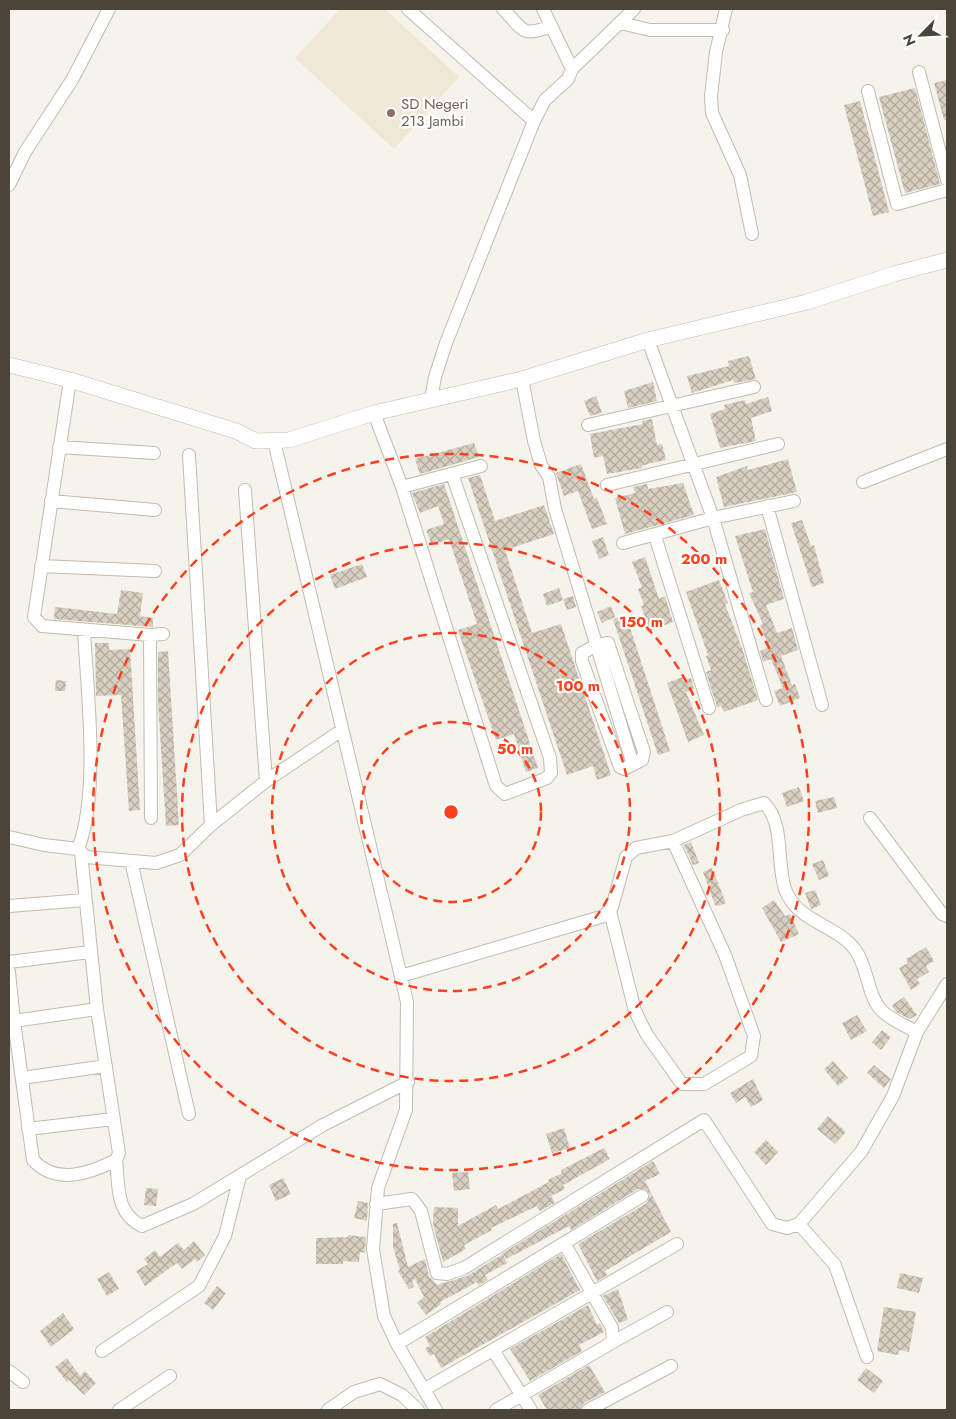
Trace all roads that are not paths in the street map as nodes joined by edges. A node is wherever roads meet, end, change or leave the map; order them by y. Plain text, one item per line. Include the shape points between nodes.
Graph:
1 (109, 9) edge
2 (408, 9) edge
3 (503, 9) edge
4 (543, 9) edge
5 (726, 9) edge
6 (626, 14) edge
7 (551, 26) junction
8 (723, 30) junction
9 (572, 69) junction
10 (919, 72) dead end
11 (868, 91) dead end
12 (534, 121) junction
13 (947, 180) edge
14 (9, 185) edge
15 (947, 190) edge
16 (752, 234) dead end
17 (947, 260) edge
18 (648, 340) junction
19 (9, 365) edge
20 (522, 379) junction
21 (70, 380) junction
22 (754, 387) dead end
23 (431, 399) junction
24 (672, 405) junction
25 (374, 413) junction
26 (588, 425) dead end
27 (274, 441) junction
28 (778, 444) dead end
29 (59, 447) junction
30 (947, 449) edge
31 (154, 453) dead end
32 (189, 455) dead end
33 (693, 464) junction
34 (481, 466) dead end
35 (452, 474) junction
36 (863, 482) dead end
37 (607, 485) dead end
38 (402, 487) junction
39 (244, 490) dead end
40 (51, 501) junction
41 (794, 501) dead end
42 (767, 506) junction
43 (155, 510) dead end
44 (713, 518) junction
45 (655, 536) junction
46 (623, 543) dead end
47 (41, 566) junction
48 (155, 571) dead end
49 (84, 630) junction
50 (597, 645) junction
51 (766, 700) dead end
52 (822, 706) dead end
53 (709, 708) dead end
54 (342, 730) junction
55 (266, 781) junction
56 (151, 818) dead end
57 (870, 818) dead end
58 (211, 825) junction
59 (9, 837) edge
60 (673, 841) junction
61 (79, 851) junction
62 (131, 861) junction
63 (85, 900) junction
64 (9, 906) edge
65 (610, 911) junction
66 (947, 916) edge
67 (90, 952) junction
68 (9, 962) edge
69 (9, 972) edge
70 (401, 976) junction
71 (947, 984) edge
72 (97, 1009) junction
73 (14, 1021) junction
74 (917, 1032) junction
75 (106, 1066) junction
76 (22, 1078) junction
77 (408, 1082) junction
78 (189, 1114) dead end
79 (112, 1119) junction
80 (28, 1129) junction
81 (116, 1160) junction
82 (240, 1176) junction
83 (642, 1196) dead end
84 (376, 1204) junction
85 (799, 1224) junction
86 (564, 1243) junction
87 (677, 1244) dead end
88 (593, 1292) junction
89 (667, 1312) dead end
90 (613, 1342) junction
91 (397, 1344) junction
92 (493, 1350) junction
93 (102, 1352) dead end
94 (867, 1358) dead end
95 (671, 1366) dead end
96 (9, 1371) edge
97 (170, 1376) dead end
98 (23, 1382) dead end
99 (425, 1389) junction
100 (521, 1394) junction
101 (119, 1410) edge
102 (328, 1410) edge
103 (418, 1410) edge
104 (436, 1410) edge
105 (496, 1410) edge
106 (531, 1410) edge
107 (588, 1410) edge

1 - 14 street via 72,80 25,152
2 - 12 street
3 - 7 street via 526,32
4 - 7 street
5 - 8 street
6 - 8 street via 650,30
6 - 9 street
7 - 9 street
8 - 16 street via 716,52 712,113 740,175
9 - 12 street via 568,79 545,100
10 - 13 street
11 - 15 street via 897,204
12 - 23 street via 446,343
17 - 18 street via 807,302
18 - 20 street
18 - 24 street
19 - 21 street
20 - 23 street
20 - 50 street via 534,441 549,477 555,509
21 - 27 street via 236,430 256,441
21 - 29 street
22 - 24 street
23 - 25 street
24 - 26 street
24 - 33 street
25 - 27 street via 324,430
25 - 38 street
27 - 54 street
28 - 33 street
29 - 31 street
29 - 40 street
30 - 36 street
32 - 58 street
33 - 37 street
33 - 44 street
34 - 35 street
35 - 38 street
35 - 38 street via 550,758 551,773 547,778 506,794 496,786
39 - 55 street
40 - 43 street
40 - 47 street
41 - 42 street
42 - 44 street
42 - 52 street
44 - 45 street
44 - 51 street
45 - 46 street
45 - 53 street
47 - 48 street
47 - 49 street via 34,617 42,626
49 - 56 street via 156,634
49 - 61 street via 89,758 85,832
50 - 50 street via 633,765 624,769 620,767 582,661 582,653
54 - 55 street
54 - 70 street
55 - 58 street
57 - 66 street via 942,914
58 - 62 street via 180,855 156,863
59 - 61 street
60 - 65 street via 643,845 626,857
60 - 65 street via 725,955 754,1036 751,1056 704,1084 682,1084 647,1035 635,1011
60 - 74 street via 764,803 773,812 785,889 794,904 808,918 839,935 856,951 882,1011
61 - 62 street via 86,858
61 - 63 street
62 - 78 street
63 - 64 street
63 - 67 street
65 - 70 street via 604,916
67 - 68 street
67 - 72 street
69 - 73 street
70 - 77 street via 407,1002
71 - 74 street
72 - 73 street
72 - 75 street
73 - 76 street
74 - 85 street via 893,1096 861,1152
75 - 76 street
75 - 79 street
76 - 80 street
77 - 82 street via 323,1125
77 - 84 street via 406,1110 378,1188
79 - 80 street
79 - 81 street via 119,1153
80 - 81 street via 32,1160 42,1170 62,1176 94,1171
81 - 82 street via 120,1203 130,1220 142,1226 193,1204
82 - 93 street via 225,1236 199,1286
83 - 86 street
84 - 85 street via 412,1199 421,1211 437,1273 447,1274 464,1268 704,1120 772,1224 787,1228
84 - 91 street via 372,1249 384,1316
85 - 94 street via 835,1265
86 - 88 street
86 - 91 street
87 - 88 street
88 - 90 street via 612,1328
88 - 92 street
89 - 90 street
90 - 100 street
91 - 99 street
92 - 99 street
92 - 100 street
95 - 107 street
96 - 98 street
97 - 101 street
99 - 104 street
100 - 105 street
100 - 106 street
102 - 103 street via 354,1392 380,1384 402,1395

